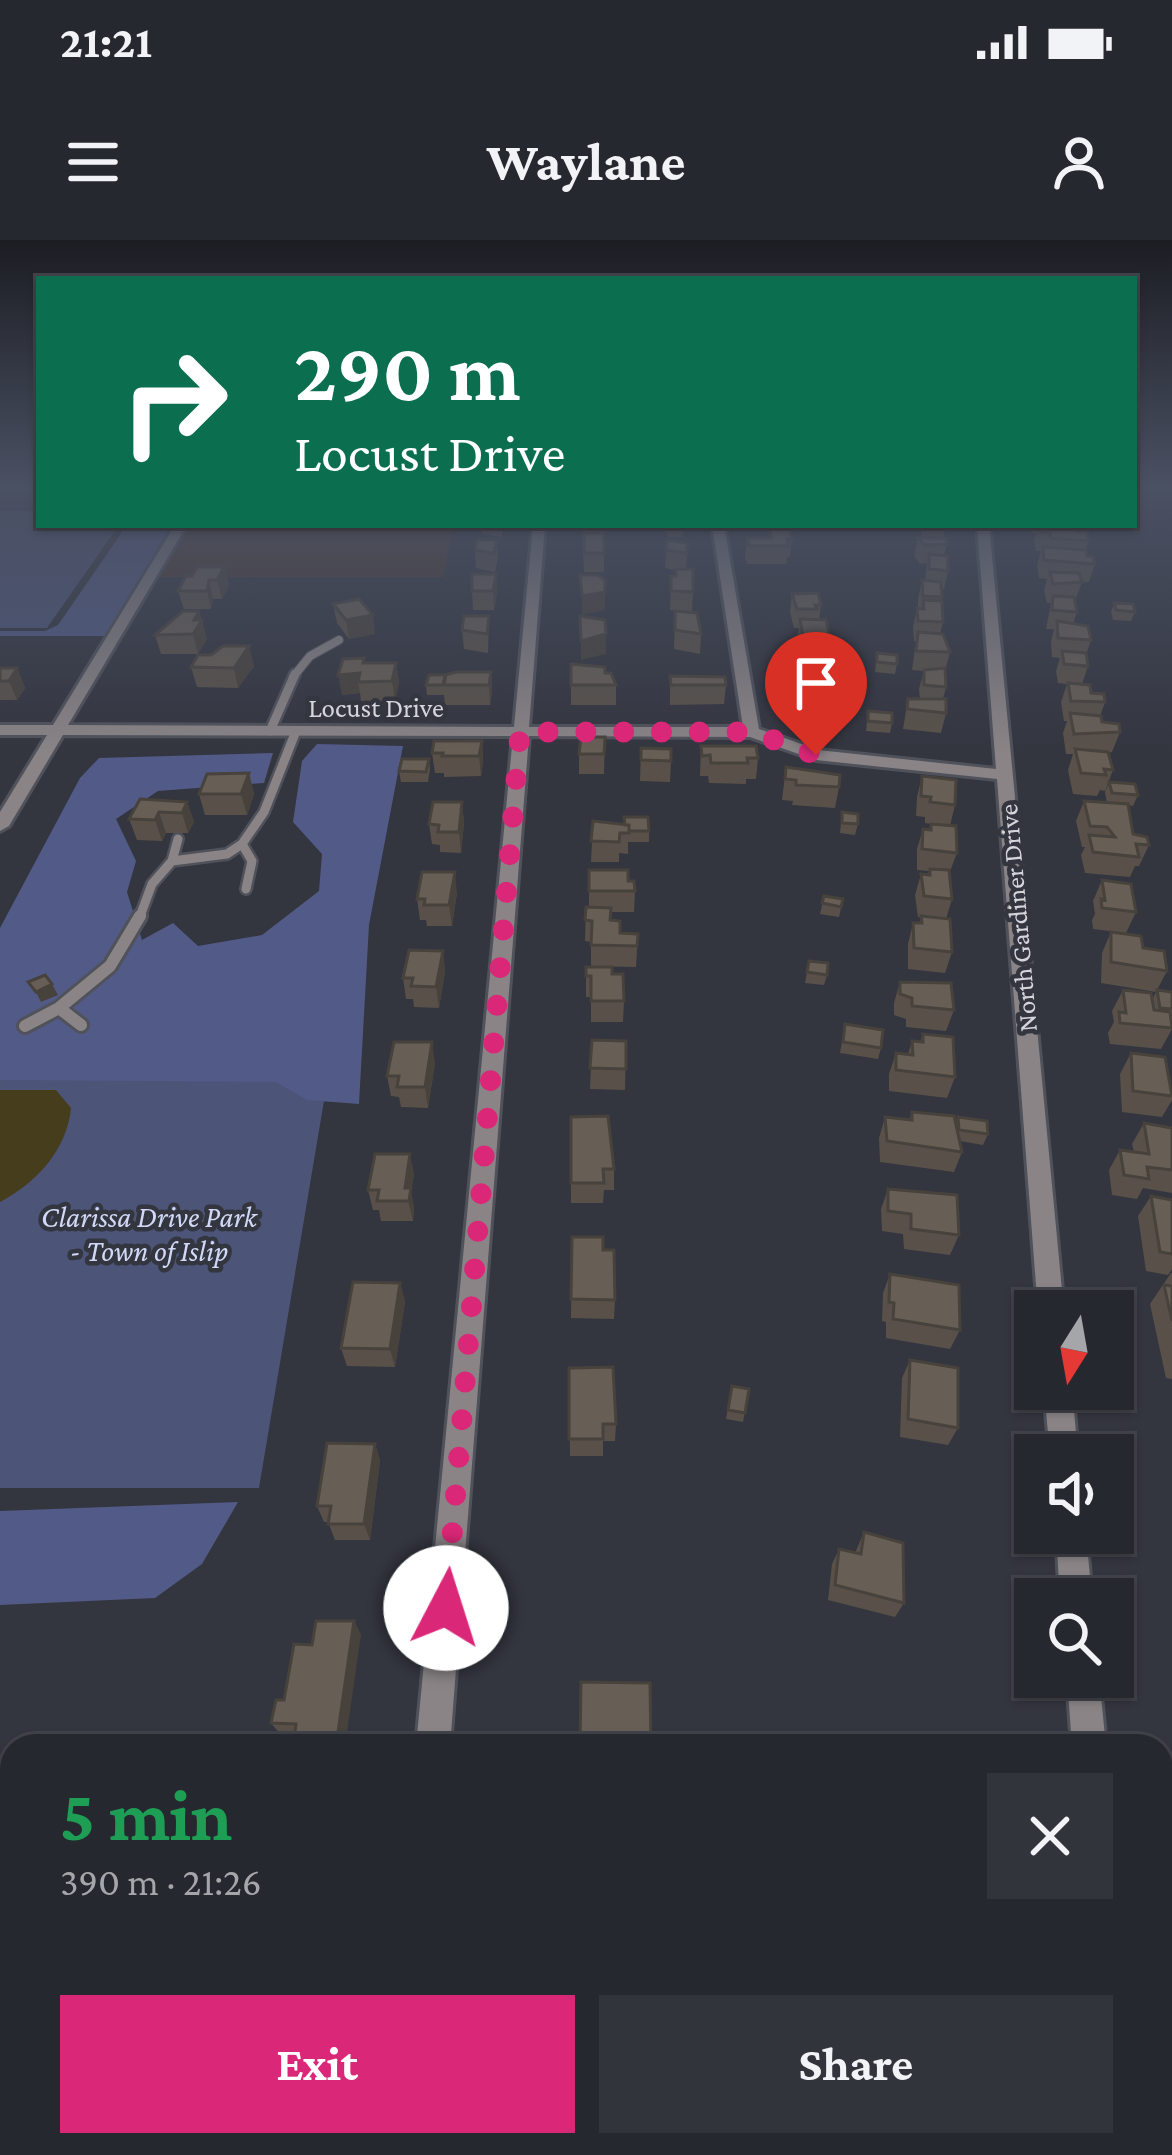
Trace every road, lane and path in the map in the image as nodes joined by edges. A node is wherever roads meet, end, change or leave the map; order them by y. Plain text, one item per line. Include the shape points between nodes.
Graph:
1 (150, 576) edge
2 (534, 576) edge
3 (726, 576) edge
4 (988, 576) edge
5 (339, 640) dead end
6 (0, 730) edge
7 (58, 730) junction
8 (270, 731) junction
9 (296, 731) junction
10 (520, 732) junction
11 (752, 732) junction
12 (1006, 775) junction
13 (0, 826) edge
14 (178, 839) dead end
15 (242, 844) junction
16 (172, 860) junction
17 (246, 890) dead end
18 (59, 1008) junction
19 (81, 1025) dead end
20 (25, 1026) dead end
21 (1050, 1290) edge
22 (1085, 1698) edge
23 (435, 1734) edge
24 (1088, 1734) edge

1 - 7 street
2 - 10 street
3 - 11 street
4 - 12 street, North Gardiner Drive
5 - 8 lane via 301,662
6 - 7 street, Locust Drive
7 - 8 street, Locust Drive
7 - 13 street
8 - 9 street, Locust Drive
9 - 10 street, Locust Drive
9 - 15 lane via 264,812
10 - 11 street, Locust Drive
10 - 23 street
11 - 12 street, Locust Drive via 816,755
12 - 21 street, North Gardiner Drive
14 - 16 lane
15 - 16 lane via 227,854
15 - 17 lane via 252,861
16 - 18 lane via 158,869 116,960
18 - 19 lane
18 - 20 lane
22 - 24 street

